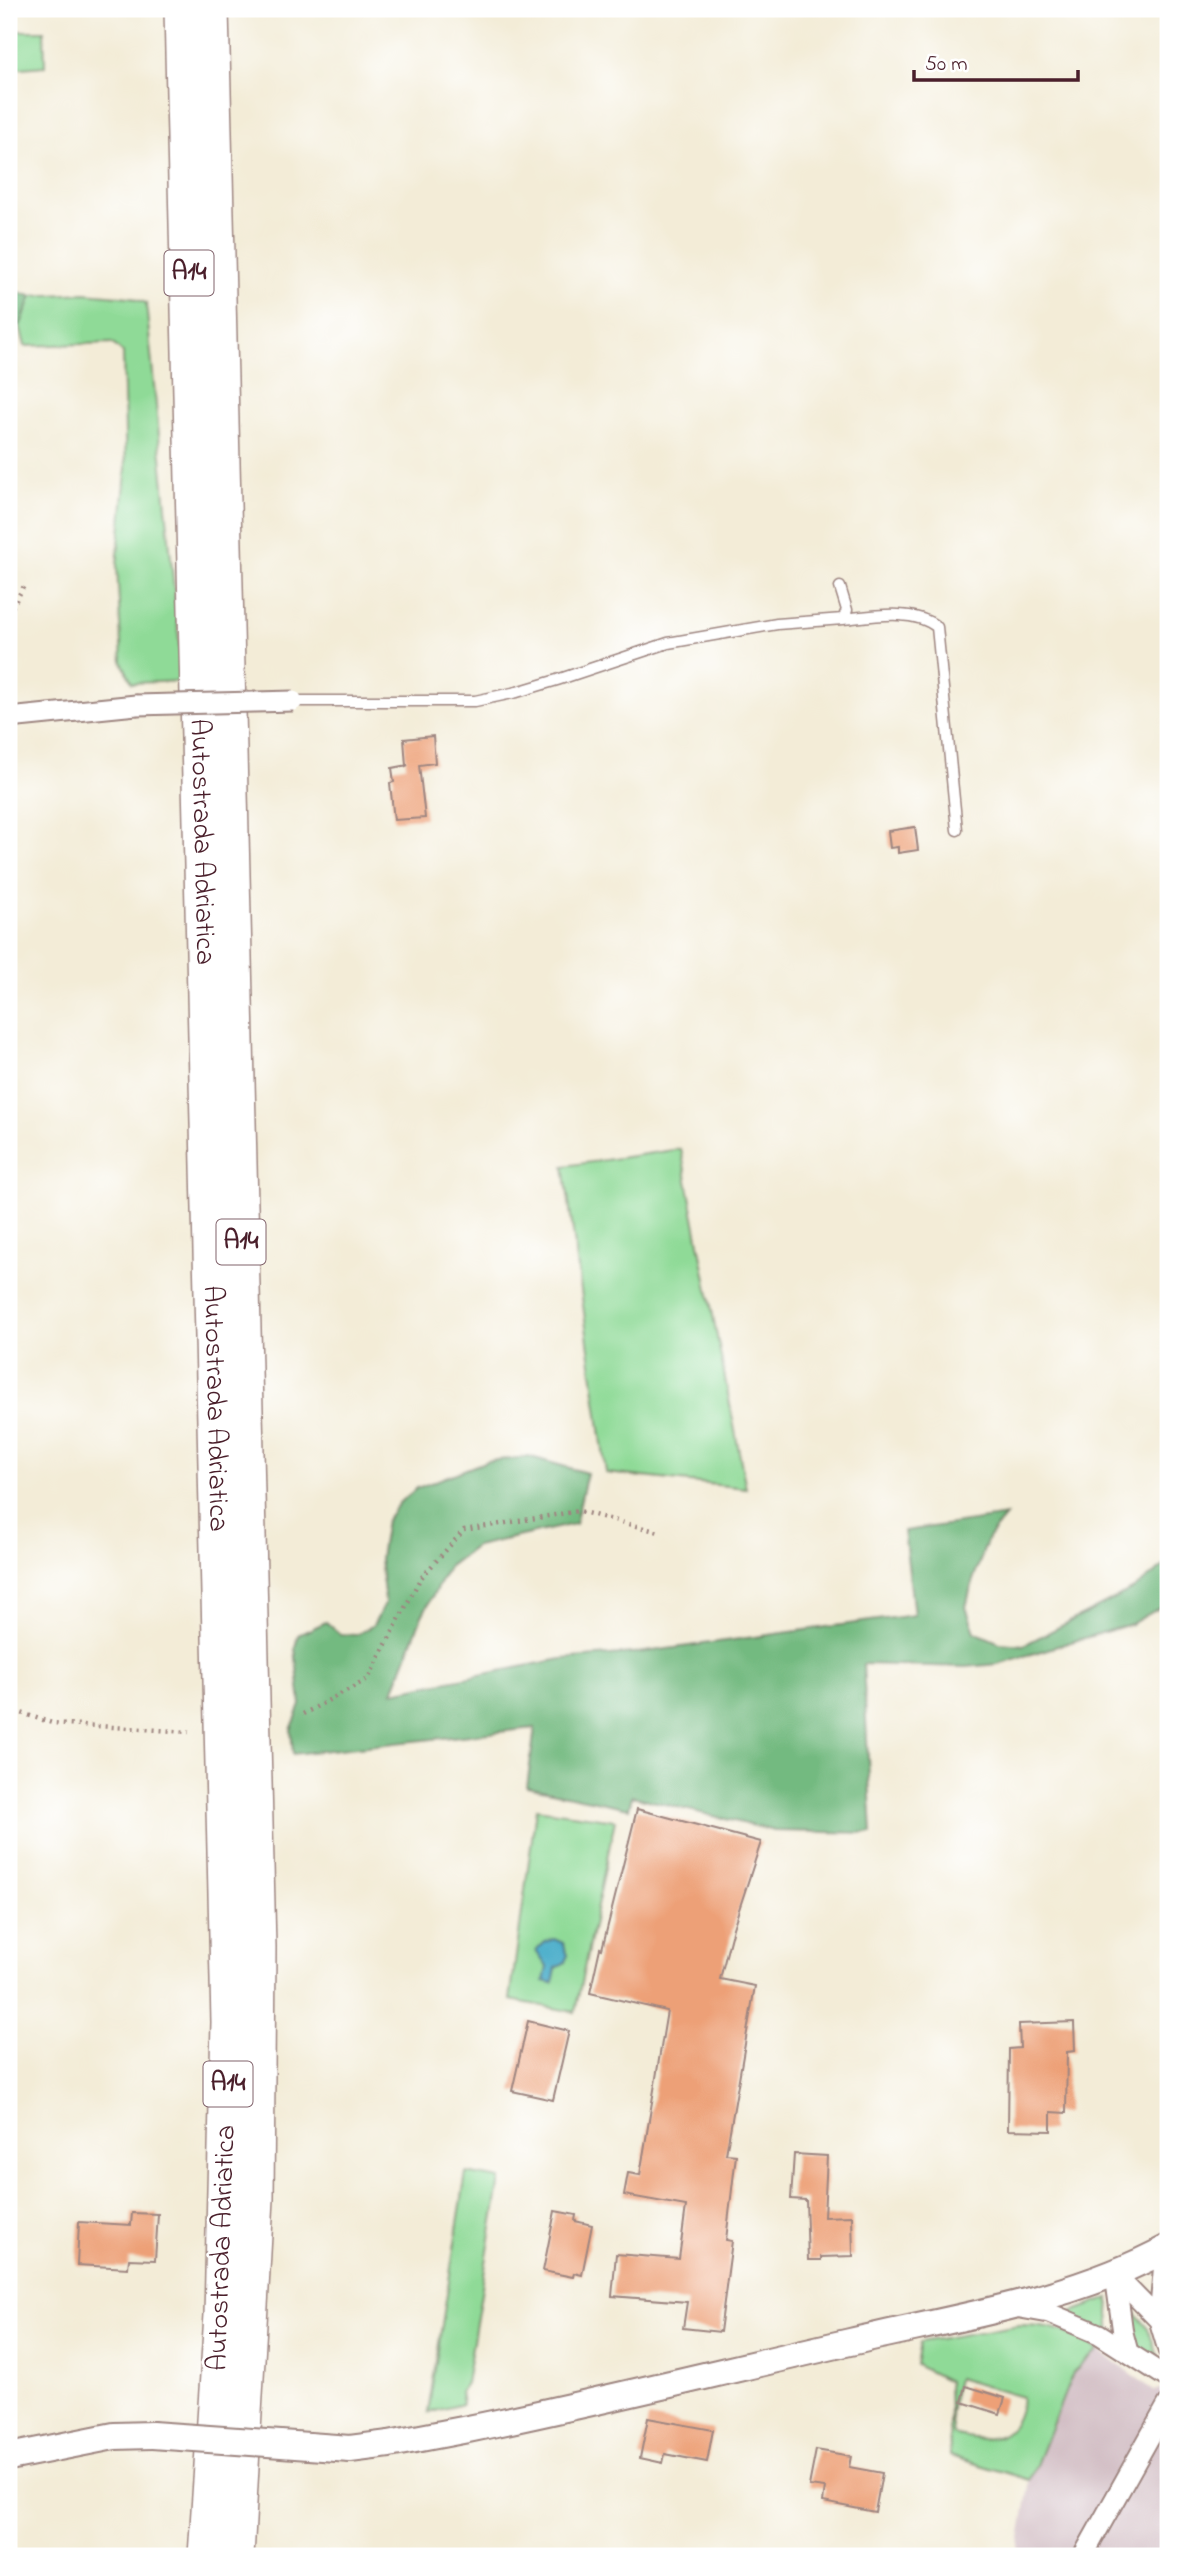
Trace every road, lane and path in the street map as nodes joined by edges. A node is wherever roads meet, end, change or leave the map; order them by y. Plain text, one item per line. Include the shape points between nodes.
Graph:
1 (182, 9) edge
2 (212, 9) edge
3 (209, 538) junction
4 (24, 586) dead end
5 (840, 587) dead end
6 (9, 613) edge
7 (843, 619) junction
8 (293, 701) joint
9 (9, 718) edge
10 (957, 831) dead end
11 (659, 1532) dead end
12 (9, 1709) edge
13 (303, 1714) dead end
14 (189, 1732) dead end
15 (1167, 2249) edge
16 (1115, 2275) junction
17 (252, 2288) junction
18 (1007, 2306) junction
19 (1159, 2320) junction
20 (1168, 2350) edge
21 (1128, 2352) junction
22 (1168, 2378) edge
23 (1168, 2404) edge
24 (214, 2454) junction
25 (9, 2458) edge
26 (186, 2556) edge
27 (206, 2556) edge
28 (236, 2556) edge
29 (254, 2556) edge
30 (1083, 2556) edge

1 - 3 highway, Autostrada Adriatica / A14
2 - 3 highway, Autostrada Adriatica / A14
3 - 17 highway, Autostrada Adriatica / A14 via 257,1897
3 - 24 highway, Autostrada Adriatica / A14 via 229,2022
4 - 6 path
5 - 7 lane via 847,610
7 - 8 lane via 776,624 668,643 475,701
7 - 10 lane via 916,617 937,627
8 - 9 street, bridge via 136,705
11 - 13 path via 579,1511 464,1530 420,1579 368,1679
12 - 14 path via 52,1723
15 - 16 main road
15 - 19 street
16 - 18 main road
16 - 19 street
16 - 21 street
17 - 28 highway, Autostrada Adriatica / A14
17 - 29 highway via 267,2320
18 - 21 street via 1049,2313
18 - 25 main road, bridge via 376,2446 350,2449 114,2436
19 - 20 street
21 - 22 street
23 - 30 street
24 - 26 highway via 196,2482
24 - 27 highway, Autostrada Adriatica / A14

